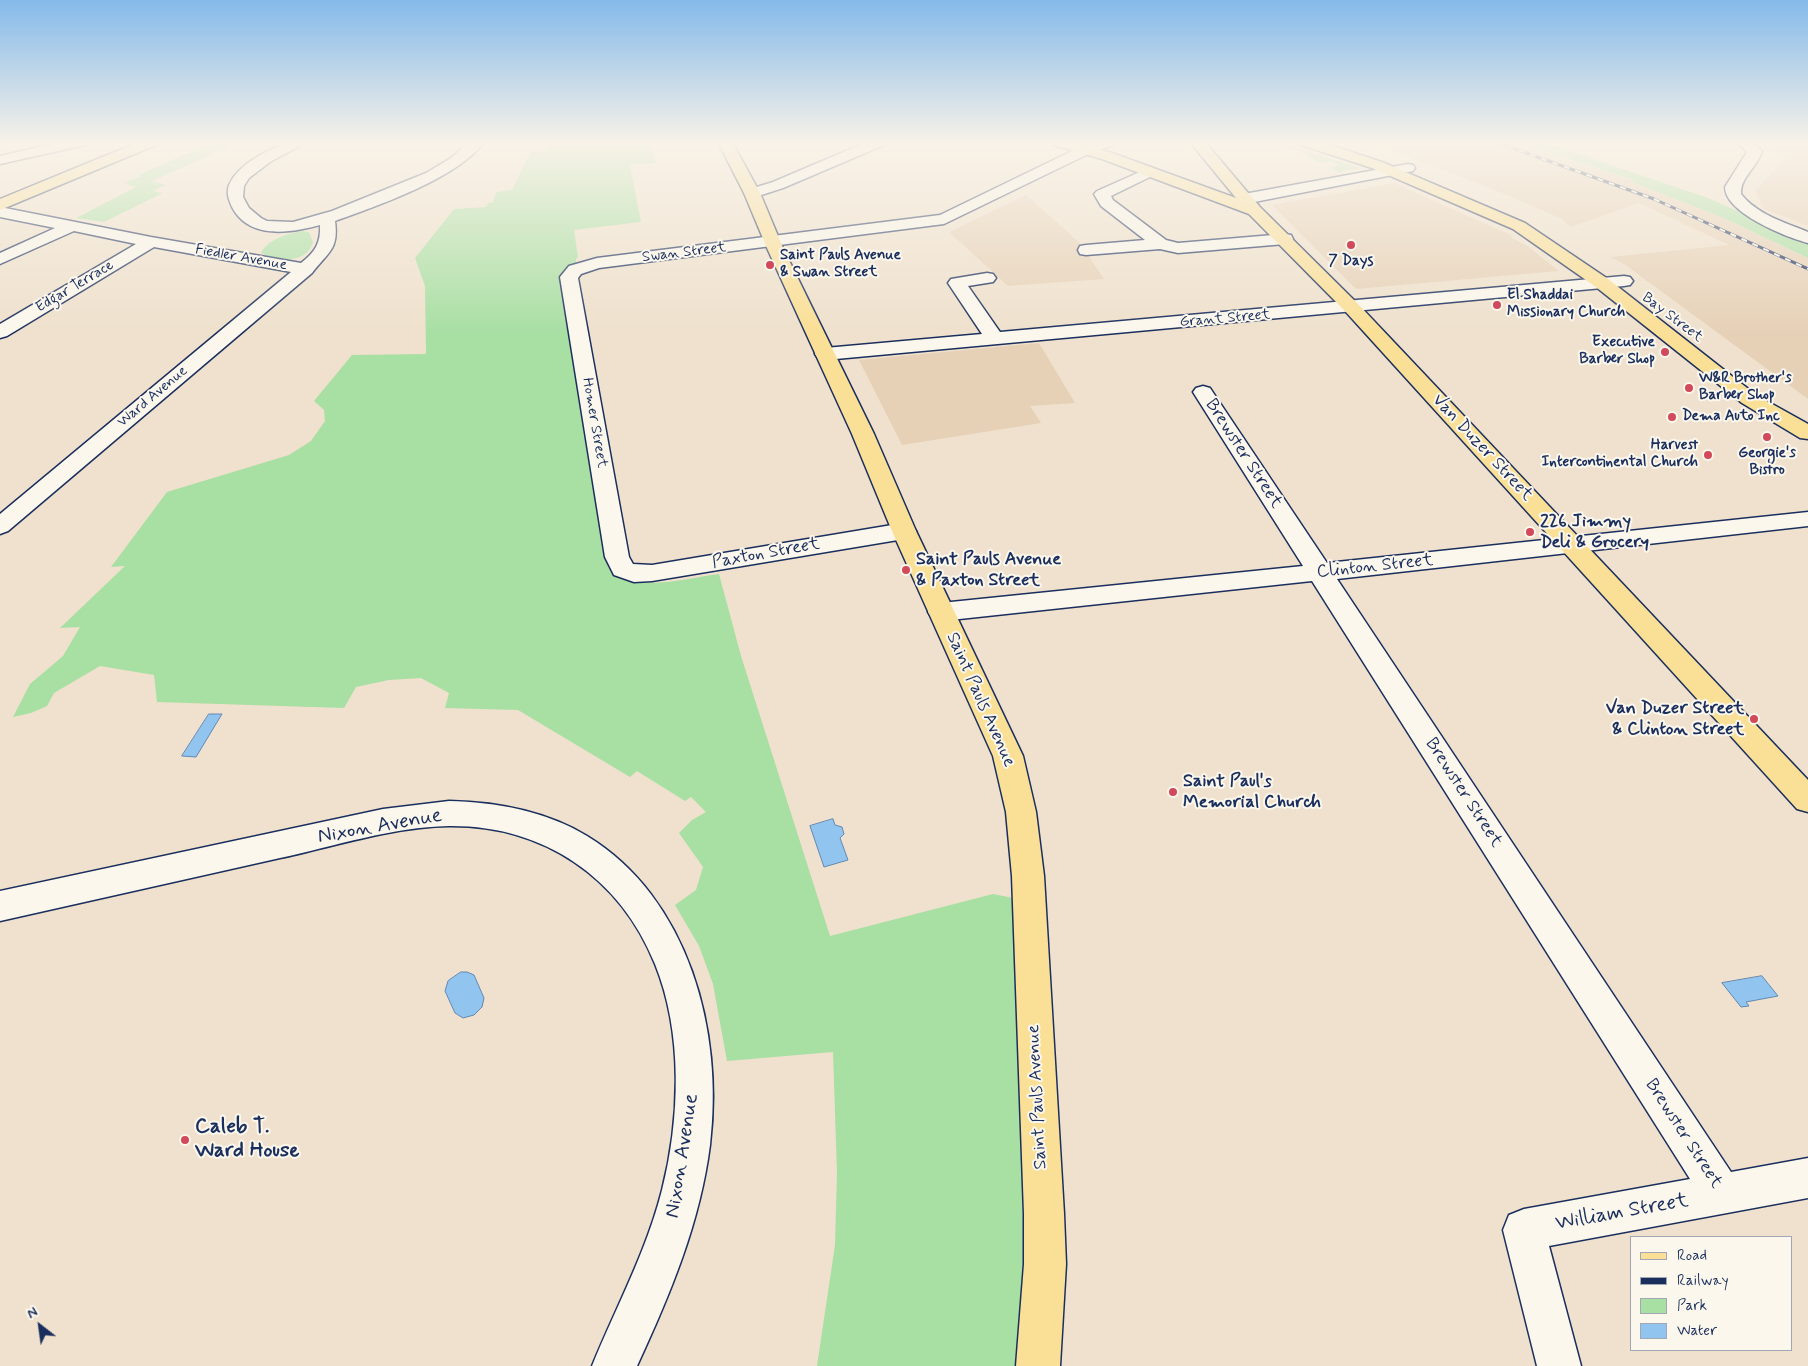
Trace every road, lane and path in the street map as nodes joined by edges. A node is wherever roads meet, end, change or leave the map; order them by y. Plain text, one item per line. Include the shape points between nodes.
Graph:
1 (240, 206) edge
2 (359, 206) edge
3 (757, 206) edge
4 (970, 206) edge
5 (1111, 206) edge
6 (1251, 206) edge
7 (1474, 206) edge
8 (1498, 206) edge
9 (1742, 206) edge
10 (0, 212) edge
11 (327, 219) junction
12 (70, 227) junction
13 (270, 227) junction
14 (1808, 238) edge
15 (1285, 239) junction
16 (772, 241) junction
17 (151, 242) junction
18 (1160, 244) junction
19 (1086, 250) dead end
20 (234, 257) junction
21 (0, 259) edge
22 (306, 269) junction
23 (572, 272) joint
24 (987, 278) dead end
25 (1624, 281) junction
26 (1602, 283) junction
27 (1351, 307) junction
28 (0, 332) edge
29 (995, 338) junction
30 (825, 354) junction
31 (1203, 392) dead end
32 (1808, 428) edge
33 (1808, 433) edge
34 (1808, 519) edge
35 (0, 526) edge
36 (904, 531) junction
37 (1572, 545) junction
38 (627, 572) joint
39 (1320, 573) junction
40 (941, 612) junction
41 (1807, 798) edge
42 (0, 906) edge
43 (1808, 1178) edge
44 (1723, 1195) junction
45 (614, 1366) edge
46 (1038, 1366) edge
47 (1559, 1366) edge

1 - 13 street via 258,223
2 - 11 street
3 - 16 main road, Saint Pauls Avenue
4 - 16 street, Swan Street via 944,218
5 - 18 street
6 - 15 main road, Van Duzer Street
7 - 26 main road, Bay Street via 1512,222
8 - 25 main road, Bay Street via 1556,234
9 - 14 street
10 - 12 street, Fiedler Avenue
11 - 13 street
11 - 22 street, Ward Avenue via 328,244
12 - 17 street, Fiedler Avenue
12 - 21 street
13 - 20 street
15 - 18 street via 1178,248
15 - 27 main road, Van Duzer Street
16 - 23 street, Swan Street via 597,263
16 - 30 main road, Saint Pauls Avenue
17 - 20 street, Fiedler Avenue
17 - 28 street, Edgar Terrace
18 - 19 street
20 - 22 street, Fiedler Avenue
22 - 35 street, Ward Avenue
23 - 38 street, Homer Street via 569,280 616,548 620,565
24 - 29 street via 957,283
25 - 26 street, Grant Street
25 - 32 main road, Bay Street via 1776,397
26 - 27 street, Grant Street
26 - 33 main road, Bay Street via 1749,399
27 - 29 street, Grant Street
27 - 37 main road, Van Duzer Street
29 - 30 street, Grant Street
30 - 36 main road, Saint Pauls Avenue
31 - 39 street, Brewster Street
34 - 37 street, Clinton Street
36 - 38 street, Paxton Street via 652,573
36 - 40 main road, Saint Pauls Avenue
37 - 39 street, Clinton Street
37 - 41 main road, Van Duzer Street
39 - 40 street, Clinton Street
39 - 44 street, Brewster Street
40 - 46 main road, Saint Pauls Avenue via 1008,756 1024,831 1044,1214 1045,1264
42 - 45 street, Nixon Avenue via 359,828 434,815 471,814 515,821 560,836 592,855 631,893 669,953 688,1012 693,1066 690,1137 672,1228 647,1295
43 - 44 street, William Street
44 - 47 street, William Street via 1524,1230

